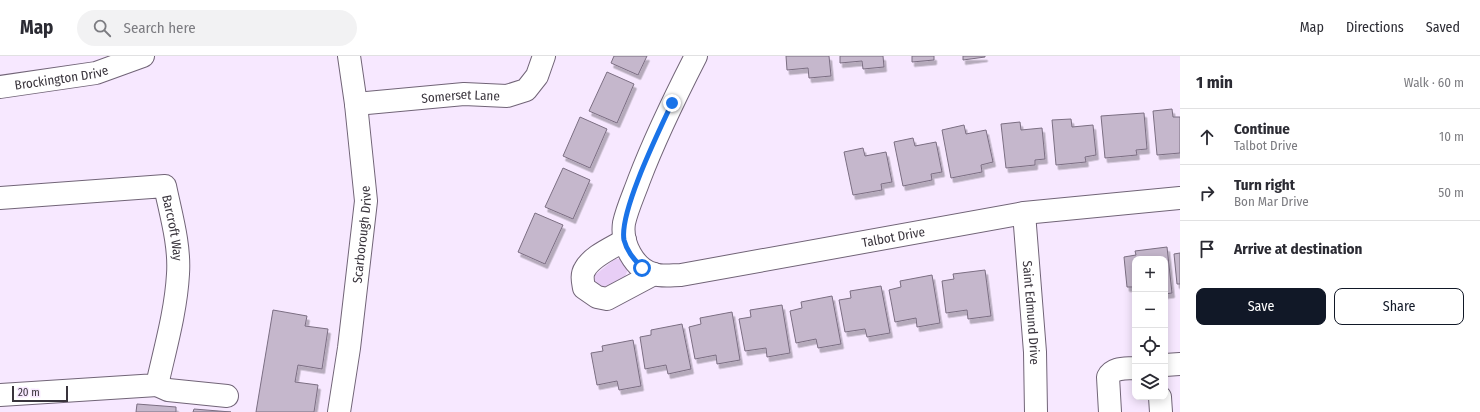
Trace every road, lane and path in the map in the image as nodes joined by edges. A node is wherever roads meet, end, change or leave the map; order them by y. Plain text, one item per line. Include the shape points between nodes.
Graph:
1 (143, 56) edge
2 (349, 56) edge
3 (544, 56) edge
4 (696, 56) edge
5 (0, 88) edge
6 (356, 104) junction
7 (0, 198) edge
8 (1180, 198) edge
9 (1024, 213) junction
10 (624, 240) junction
11 (654, 274) junction
12 (1180, 364) edge
13 (1168, 365) edge
14 (1132, 368) edge
15 (157, 385) junction
16 (0, 395) edge
17 (227, 396) dead end
18 (1160, 400) edge
19 (339, 412) edge
20 (1036, 412) edge
21 (1110, 412) edge
22 (1161, 412) edge

1 - 5 street, Brockington Drive via 96,73
2 - 6 street, Scarborough Drive
3 - 6 street, Somerset Lane via 537,76 526,90 507,96 464,94
4 - 10 street via 644,167 624,224
6 - 19 street, Scarborough Drive via 366,201
7 - 15 street, Barcroft Way via 165,186 177,247 178,274 174,306
8 - 9 street, Talbot Drive
9 - 11 street, Talbot Drive via 681,275
9 - 20 street, Saint Edmund Drive via 1035,352
10 - 11 street via 634,259 642,268
10 - 11 street via 585,269 582,278 584,288 597,297 607,299
12 - 13 street
14 - 21 street via 1110,372
15 - 16 street
15 - 17 street via 168,390
18 - 22 street

